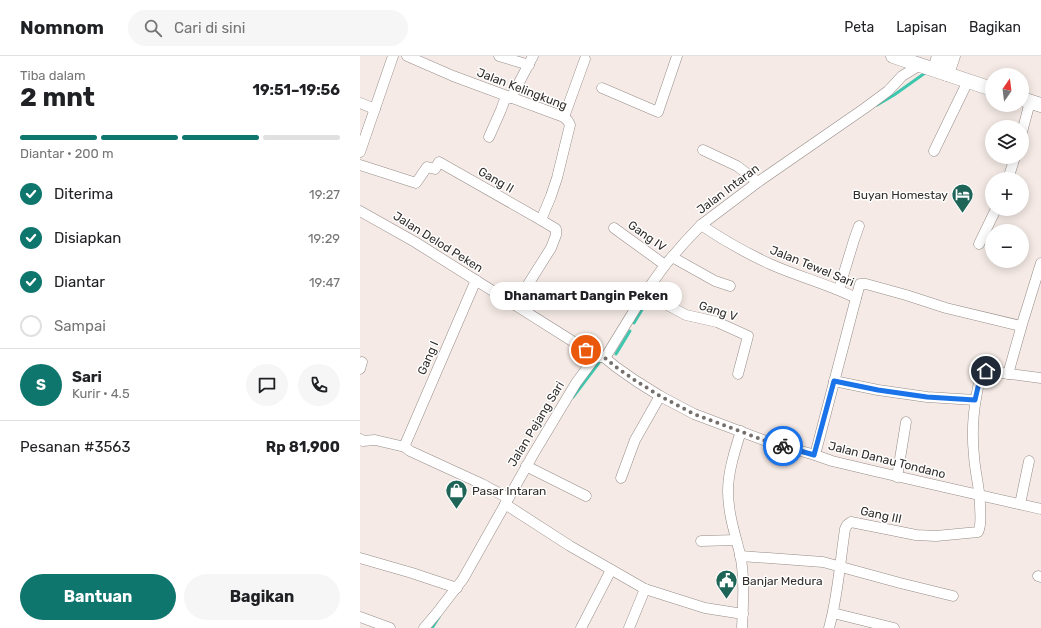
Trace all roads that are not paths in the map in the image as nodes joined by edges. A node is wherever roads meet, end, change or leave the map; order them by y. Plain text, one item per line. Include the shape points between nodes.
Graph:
1 (393, 56) edge
2 (407, 56) edge
3 (499, 56) edge
4 (677, 56) edge
5 (946, 57) edge
6 (898, 58) edge
7 (585, 59) dead end
8 (531, 60) edge
9 (920, 65) junction
10 (941, 72) junction
11 (902, 76) junction
12 (968, 81) junction
13 (985, 87) edge
14 (602, 88) dead end
15 (508, 97) junction
16 (1031, 102) edge
17 (360, 103) edge
18 (375, 109) junction
19 (564, 117) junction
20 (1026, 120) edge
21 (489, 137) dead end
22 (703, 150) dead end
23 (934, 151) dead end
24 (360, 152) edge
25 (360, 165) edge
26 (758, 182) junction
27 (360, 211) edge
28 (993, 216) edge
29 (541, 220) junction
30 (701, 225) junction
31 (859, 226) dead end
32 (614, 228) dead end
33 (979, 244) dead end
34 (672, 257) junction
35 (1041, 263) edge
36 (665, 265) junction
37 (476, 280) junction
38 (730, 286) dead end
39 (839, 289) junction
40 (646, 293) junction
41 (856, 298) junction
42 (515, 305) junction
43 (1021, 326) junction
44 (600, 357) junction
45 (738, 374) dead end
46 (1008, 374) junction
47 (1041, 378) edge
48 (834, 381) junction
49 (660, 396) junction
50 (975, 400) junction
51 (906, 422) dead end
52 (741, 431) junction
53 (360, 439) edge
54 (404, 447) junction
55 (814, 455) junction
56 (1029, 461) dead end
57 (526, 466) junction
58 (897, 477) junction
59 (621, 478) dead end
60 (980, 495) junction
61 (586, 496) dead end
62 (507, 501) junction
63 (1020, 504) junction
64 (1041, 509) edge
65 (736, 540) junction
66 (700, 541) dead end
67 (740, 556) junction
68 (360, 558) edge
69 (840, 566) junction
70 (611, 570) junction
71 (457, 588) junction
72 (645, 589) junction
73 (953, 596) dead end
74 (833, 613) junction
75 (743, 614) junction
76 (360, 617) edge
77 (390, 628) edge
78 (424, 628) edge
79 (580, 628) edge
80 (629, 628) edge
81 (742, 628) edge
82 (828, 628) edge
83 (894, 628) edge

1 - 18 street
2 - 15 street, Jalan Kelingkung
3 - 8 street
4 - 14 street via 658,112
5 - 10 street
6 - 9 street
6 - 11 street
7 - 19 street
8 - 15 street
9 - 10 street
9 - 11 street, Jalan Intaran
10 - 12 street
11 - 26 street, Jalan Intaran via 888,91 865,108
12 - 13 street
12 - 23 street
15 - 19 street, Jalan Kelingkung
15 - 21 street
16 - 20 street
17 - 18 street
18 - 24 street
19 - 29 street, Jalan Kelingkung via 570,125 557,178
22 - 26 street via 736,166
25 - 29 street, Gang II via 416,184 427,167 435,170 439,162
26 - 30 street, Jalan Intaran
27 - 37 street, Jalan Delod Peken
28 - 33 street
29 - 42 street via 556,229 556,235 551,248
30 - 34 street, Jalan Intaran
30 - 39 street, Jalan Tewel Sari via 771,264
31 - 39 street
32 - 36 street, Gang IV
34 - 36 street, Jalan Intaran
34 - 38 street via 715,281
35 - 43 street
36 - 40 street, Jalan Intaran
37 - 42 street, Jalan Delod Peken
37 - 54 street, Gang I
39 - 41 street, Jalan Tewel Sari
40 - 44 street, Jalan Intaran
40 - 45 street, Gang V via 686,315 717,322 748,336
41 - 43 street via 860,284 866,284 946,308
41 - 48 street, Jalan Tewel Sari
42 - 44 street, Jalan Delod Peken
43 - 46 street
44 - 49 street, Jalan Danau Tondano
44 - 57 street, Jalan Pejang Sari via 576,383
46 - 47 street
46 - 50 street via 982,372
48 - 50 street via 927,397
48 - 55 street, Jalan Tewel Sari
49 - 52 street, Jalan Danau Tondano via 694,414
49 - 59 street via 635,440
50 - 60 street via 972,439
51 - 58 street
52 - 55 street, Jalan Danau Tondano
52 - 65 street via 728,482 729,506
53 - 54 street
54 - 62 street via 482,484
55 - 58 street, Jalan Danau Tondano
56 - 63 street
57 - 61 street
57 - 62 street, Jalan Pejang Sari
58 - 60 street, Jalan Danau Tondano
60 - 63 street, Jalan Danau Tondano
60 - 69 street, Gang III via 980,526 976,533 916,536 849,523 845,529
62 - 70 street via 570,546
62 - 71 street, Jalan Pejang Sari
63 - 64 street, Jalan Danau Tondano
65 - 66 street
65 - 67 street
67 - 69 street via 806,560
67 - 75 street
68 - 71 street
69 - 73 street
69 - 74 street, Gang III
70 - 72 street
70 - 79 street
71 - 78 street, Jalan Pejang Sari
72 - 75 street via 705,608
72 - 80 street
74 - 82 street, Gang III
74 - 83 street
75 - 81 street
76 - 77 street

